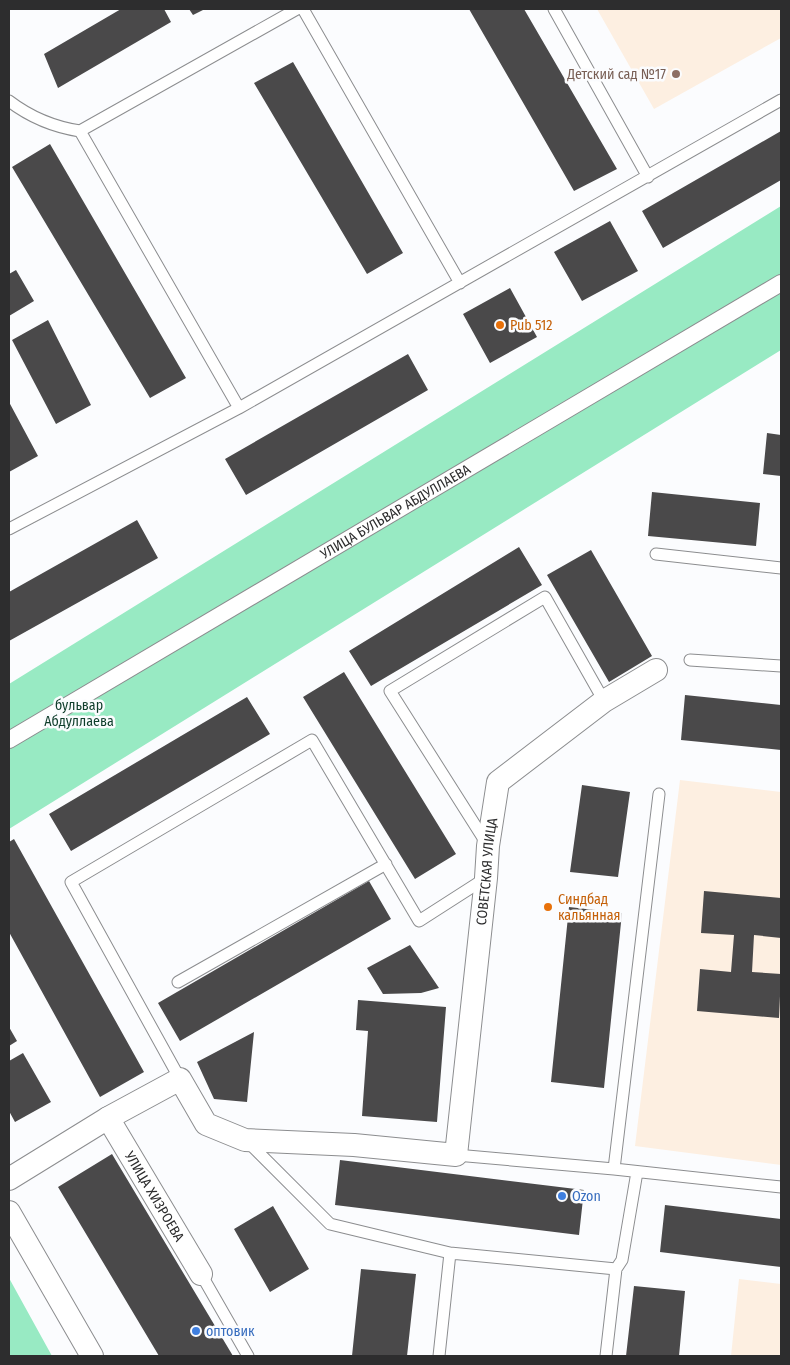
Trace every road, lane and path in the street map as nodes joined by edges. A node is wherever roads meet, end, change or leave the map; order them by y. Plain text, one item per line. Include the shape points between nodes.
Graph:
1 (297, 9) edge
2 (303, 9) edge
3 (554, 9) edge
4 (781, 100) edge
5 (9, 101) edge
6 (80, 130) junction
7 (648, 177) junction
8 (460, 283) junction
9 (781, 283) edge
10 (239, 408) junction
11 (9, 529) edge
12 (656, 554) dead end
13 (781, 568) edge
14 (690, 660) dead end
15 (781, 666) edge
16 (656, 670) dead end
17 (604, 701) junction
18 (9, 740) edge
19 (659, 794) dead end
20 (488, 846) junction
21 (386, 864) junction
22 (486, 878) junction
23 (178, 982) dead end
24 (180, 1079) junction
25 (108, 1118) junction
26 (245, 1140) junction
27 (456, 1155) junction
28 (614, 1169) junction
29 (637, 1172) junction
30 (9, 1179) edge
31 (781, 1187) edge
32 (9, 1212) edge
33 (450, 1252) junction
34 (616, 1269) junction
35 (201, 1274) joint
36 (92, 1356) edge
37 (248, 1356) edge
38 (439, 1356) edge
39 (606, 1356) edge

1 - 6 lane
2 - 8 lane
3 - 7 lane
4 - 7 lane
5 - 6 lane via 60,128
6 - 10 lane
7 - 8 lane
8 - 10 lane
9 - 18 street, УЛИЦА БУЛЬВАР АБДУЛЛАЕВА
10 - 11 lane
12 - 13 lane
14 - 15 lane
16 - 17 street, СОВЕТСКАЯ УЛИЦА
17 - 20 street, СОВЕТСКАЯ УЛИЦА via 498,782
17 - 20 lane via 544,597 390,690
19 - 28 lane
20 - 22 street, СОВЕТСКАЯ УЛИЦА
21 - 22 lane via 420,921
21 - 23 lane
21 - 24 lane via 312,740 70,882
22 - 27 street, СОВЕТСКАЯ УЛИЦА
24 - 25 street
24 - 26 street via 206,1124
25 - 30 street
25 - 35 street, УЛИЦА ХИЗРОЕВА
26 - 27 street via 354,1145
26 - 33 lane via 330,1224
27 - 28 lane
28 - 29 lane
29 - 31 lane
29 - 34 lane via 622,1260
32 - 36 street
33 - 34 lane
33 - 38 lane
34 - 39 lane
35 - 37 lane

